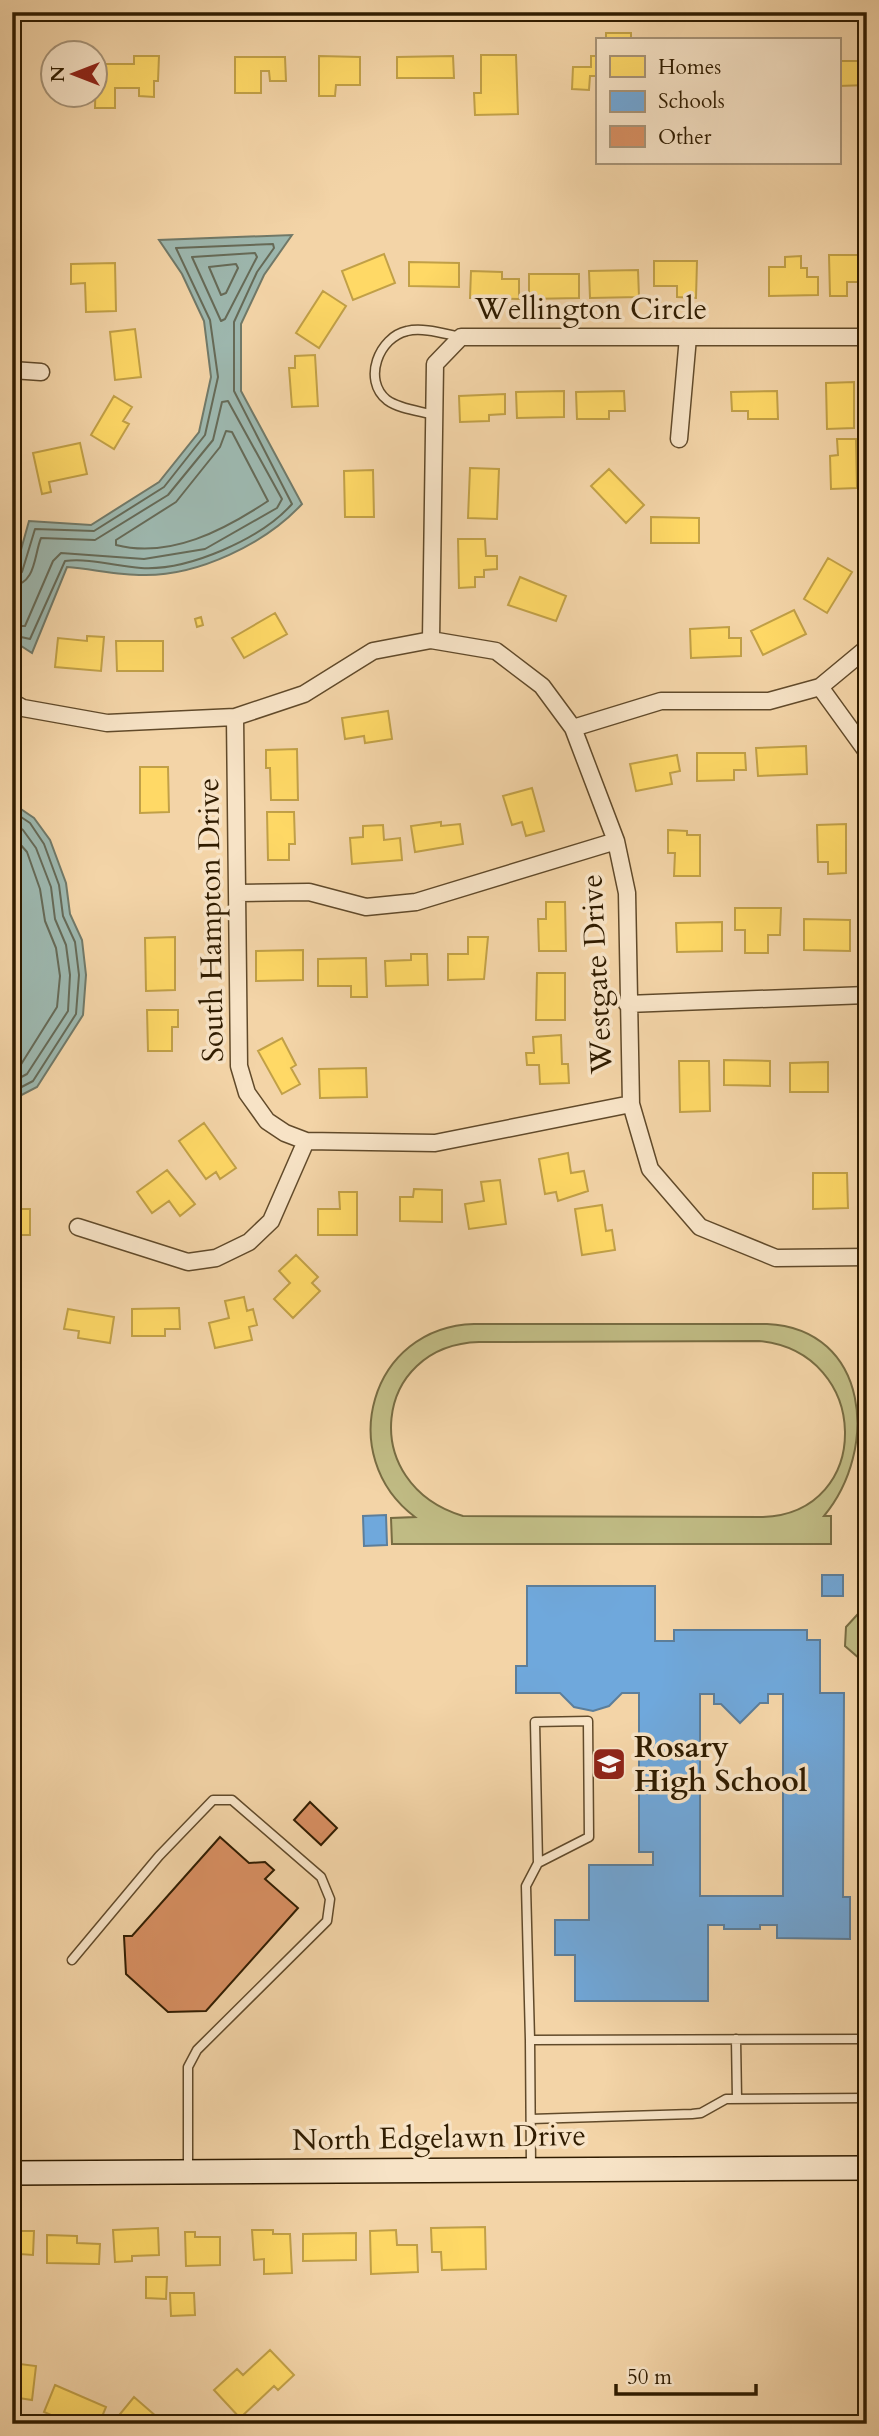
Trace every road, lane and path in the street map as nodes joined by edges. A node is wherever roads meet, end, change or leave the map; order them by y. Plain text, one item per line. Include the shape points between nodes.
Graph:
1 (461, 337) junction
2 (688, 337) junction
3 (867, 337) edge
4 (12, 370) edge
5 (41, 372) dead end
6 (434, 415) junction
7 (680, 439) dead end
8 (431, 640) junction
9 (867, 648) edge
10 (820, 687) junction
11 (12, 702) edge
12 (235, 717) junction
13 (573, 728) junction
14 (867, 752) edge
15 (616, 841) junction
16 (239, 893) junction
17 (867, 995) edge
18 (626, 1004) junction
19 (631, 1104) junction
20 (306, 1141) junction
21 (78, 1227) dead end
22 (867, 1257) edge
23 (538, 1863) junction
24 (72, 1961) dead end
25 (736, 2039) junction
26 (867, 2039) edge
27 (530, 2040) junction
28 (867, 2098) edge
29 (737, 2099) junction
30 (531, 2119) junction
31 (531, 2168) junction
32 (867, 2168) edge
33 (188, 2172) junction
34 (12, 2173) edge

1 - 2 street, Wellington Circle
1 - 6 street, Wellington Circle via 435,364
1 - 6 lane via 410,330 382,347 375,381 383,395 396,404
2 - 3 street, Wellington Circle
2 - 7 street
4 - 5 street
6 - 8 street, Wellington Circle
8 - 12 street, Westgate Drive via 373,651 304,694
8 - 13 street, Westgate Drive via 496,651 542,686
9 - 10 street
10 - 13 street via 769,701 661,701
10 - 14 street
11 - 12 street, Westgate Drive via 107,723
12 - 16 street, South Hampton Drive
13 - 15 street, Westgate Drive
15 - 16 street via 416,902 366,907 309,892
15 - 18 street, Westgate Drive via 626,893
16 - 20 street, South Hampton Drive via 239,1066 247,1093 267,1121
17 - 18 street
18 - 19 street, Westgate Drive
19 - 20 street, South Hampton Drive via 435,1143
19 - 22 street, Westgate Drive via 650,1170 700,1227 776,1258
20 - 21 street via 271,1222 249,1242 216,1258 188,1262
23 - 23 lane via 535,1722 588,1721 589,1837
23 - 27 lane via 526,1886
24 - 33 lane via 212,1800 232,1800 321,1877 330,1899 327,1921 197,2050 188,2067
25 - 26 lane
25 - 27 lane
25 - 29 lane
27 - 30 lane
28 - 29 lane
29 - 30 lane via 716,2102 710,2109 692,2114
30 - 31 lane
31 - 32 street, North Edgelawn Drive
31 - 33 street, North Edgelawn Drive
33 - 34 street, North Edgelawn Drive

